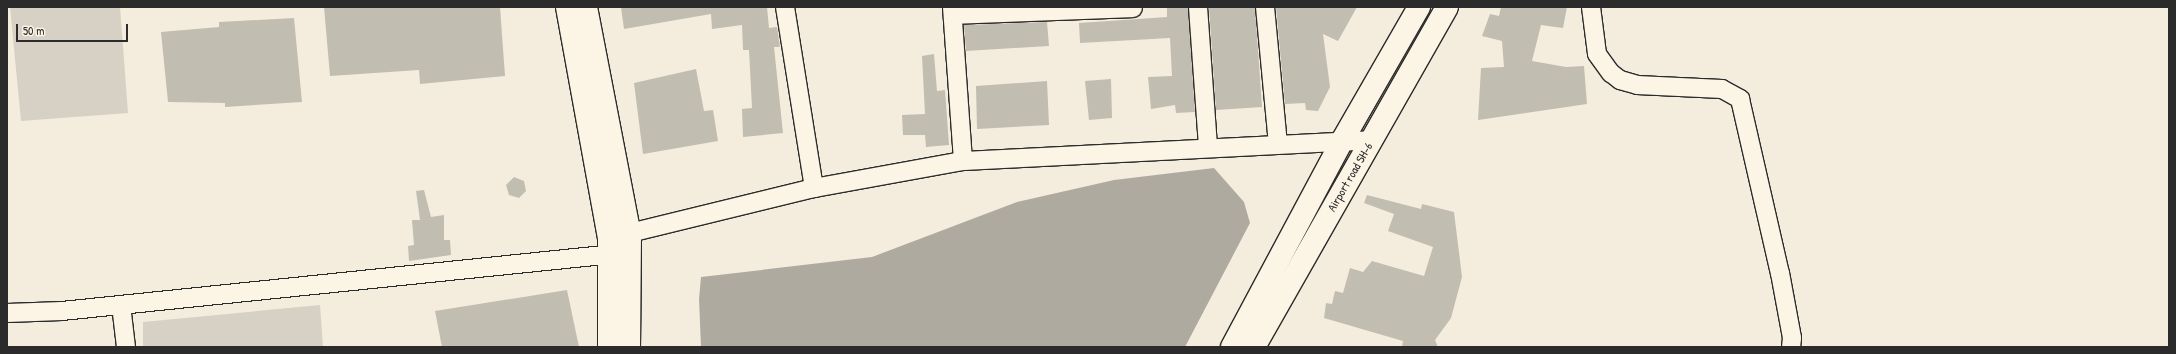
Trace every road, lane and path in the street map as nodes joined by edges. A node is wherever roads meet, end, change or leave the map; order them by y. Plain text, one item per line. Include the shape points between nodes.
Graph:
1 (567, 7) edge
2 (586, 7) edge
3 (785, 7) edge
4 (1198, 7) edge
5 (1265, 7) edge
6 (1419, 7) edge
7 (1447, 7) edge
8 (1591, 7) edge
9 (1134, 8) dead end
10 (952, 11) edge
11 (1371, 140) junction
12 (1342, 142) junction
13 (1278, 144) junction
14 (1208, 148) junction
15 (963, 161) junction
16 (814, 188) junction
17 (630, 244) junction
18 (608, 245) junction
19 (121, 305) junction
20 (7, 313) edge
21 (126, 347) edge
22 (609, 347) edge
23 (629, 347) edge
24 (1232, 347) edge
25 (1254, 347) edge
26 (1791, 347) edge

1 - 18 main road
2 - 17 main road
3 - 16 street
4 - 14 street
5 - 13 street
6 - 12 main road
7 - 11 main road, Airport road SH-6
8 - 26 street via 1597,54 1611,73 1620,80 1637,85 1722,89 1740,99 1780,273 1792,338
9 - 10 street
10 - 15 street
11 - 12 street
11 - 25 main road, Airport road SH-6
12 - 13 street
12 - 24 main road
13 - 14 street
14 - 15 street
15 - 16 street
16 - 17 street
17 - 18 street
17 - 23 main road
18 - 19 street
18 - 22 main road
19 - 20 street
19 - 21 street

